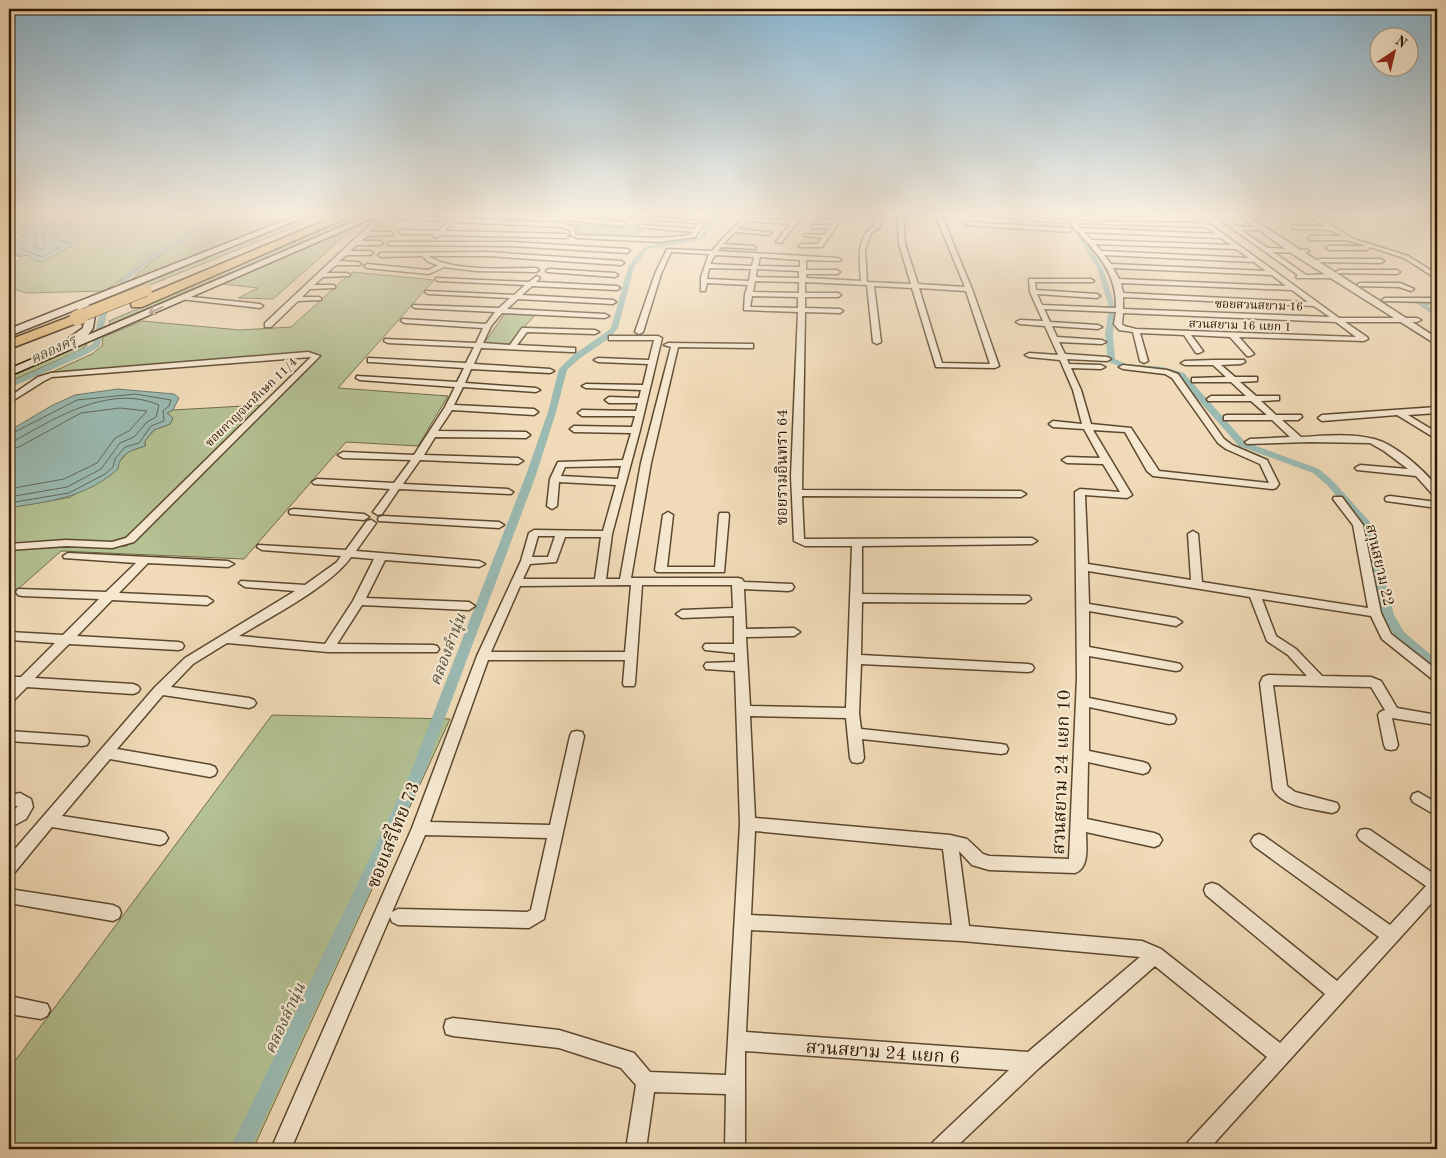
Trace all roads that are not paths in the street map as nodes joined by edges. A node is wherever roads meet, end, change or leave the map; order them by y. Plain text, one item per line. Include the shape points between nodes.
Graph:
1 (183, 268) edge
2 (189, 268) edge
3 (222, 268) edge
4 (256, 268) edge
5 (328, 268) edge
6 (388, 268) edge
7 (437, 268) edge
8 (475, 268) edge
9 (544, 268) edge
10 (662, 268) edge
11 (706, 268) edge
12 (754, 268) edge
13 (771, 268) edge
14 (796, 268) edge
15 (809, 268) edge
16 (865, 268) edge
17 (909, 268) edge
18 (960, 268) edge
19 (1108, 268) edge
20 (1155, 268) edge
21 (1267, 268) edge
22 (1292, 268) edge
23 (1326, 268) edge
24 (1329, 268) edge
25 (1422, 268) edge
26 (802, 270) junction
27 (837, 272) dead end
28 (1397, 272) dead end
29 (1273, 273) junction
30 (539, 274) junction
31 (1337, 274) junction
32 (321, 275) junction
33 (347, 275) dead end
34 (615, 275) dead end
35 (1280, 277) junction
36 (1305, 277) junction
37 (1437, 278) edge
38 (438, 279) dead end
39 (703, 281) junction
40 (751, 281) junction
41 (1091, 281) dead end
42 (1117, 281) junction
43 (867, 283) junction
44 (1360, 285) junction
45 (141, 286) junction
46 (309, 286) junction
47 (914, 286) junction
48 (333, 287) dead end
49 (617, 288) dead end
50 (1295, 288) junction
51 (1411, 289) dead end
52 (703, 290) dead end
53 (969, 290) junction
54 (428, 292) dead end
55 (1033, 292) junction
56 (748, 294) junction
57 (838, 295) dead end
58 (1118, 295) junction
59 (801, 296) junction
60 (1097, 296) dead end
61 (518, 297) junction
62 (182, 298) junction
63 (296, 299) junction
64 (319, 299) dead end
65 (1385, 300) junction
66 (1432, 300) dead end
67 (613, 302) dead end
68 (1316, 304) junction
69 (260, 306) dead end
70 (415, 306) dead end
71 (1040, 307) junction
72 (840, 310) dead end
73 (1114, 310) junction
74 (500, 311) junction
75 (800, 311) junction
76 (77, 312) junction
77 (605, 316) dead end
78 (1402, 319) junction
79 (1341, 320) junction
80 (1418, 320) junction
81 (130, 321) joint
82 (405, 321) dead end
83 (1020, 322) dead end
84 (1047, 323) junction
85 (268, 325) dead end
86 (488, 326) junction
87 (1098, 327) dead end
88 (1136, 331) junction
89 (595, 332) dead end
90 (639, 332) dead end
91 (1437, 332) edge
92 (9, 334) edge
93 (1187, 334) junction
94 (1233, 335) junction
95 (612, 338) dead end
96 (1054, 339) junction
97 (388, 341) dead end
98 (876, 342) dead end
99 (1102, 342) dead end
100 (1437, 342) edge
101 (480, 344) junction
102 (9, 345) edge
103 (657, 345) junction
104 (675, 345) junction
105 (512, 346) junction
106 (750, 346) dead end
107 (66, 349) joint
108 (572, 350) dead end
109 (1199, 350) dead end
110 (1250, 354) dead end
111 (1029, 355) dead end
112 (9, 358) edge
113 (1107, 359) dead end
114 (371, 360) dead end
115 (598, 360) dead end
116 (1064, 360) junction
117 (1144, 361) dead end
118 (653, 362) junction
119 (1185, 362) dead end
120 (1214, 362) junction
121 (1241, 362) dead end
122 (470, 366) junction
123 (1101, 367) dead end
124 (1123, 367) dead end
125 (9, 369) edge
126 (550, 371) dead end
127 (9, 373) edge
128 (360, 378) dead end
129 (1254, 379) dead end
130 (1195, 380) dead end
131 (1233, 380) junction
132 (460, 386) junction
133 (586, 386) dead end
134 (646, 388) junction
135 (536, 390) dead end
136 (1253, 398) junction
137 (1276, 398) dead end
138 (1211, 399) dead end
139 (609, 400) dead end
140 (9, 401) edge
141 (643, 401) junction
142 (448, 407) junction
143 (1437, 410) edge
144 (534, 412) dead end
145 (582, 413) dead end
146 (1399, 413) junction
147 (640, 414) junction
148 (1298, 417) dead end
149 (1228, 418) dead end
150 (1274, 418) junction
151 (1322, 418) dead end
152 (1053, 424) dead end
153 (1087, 426) junction
154 (574, 429) dead end
155 (636, 430) junction
156 (432, 434) junction
157 (1433, 434) dead end
158 (526, 435) dead end
159 (1299, 440) junction
160 (1250, 442) dead end
161 (343, 455) dead end
162 (416, 458) junction
163 (1067, 460) dead end
164 (518, 461) dead end
165 (1107, 461) junction
166 (627, 463) junction
167 (1360, 468) dead end
168 (1417, 473) junction
169 (555, 479) junction
170 (317, 482) dead end
171 (622, 482) junction
172 (396, 488) junction
173 (508, 492) dead end
174 (796, 493) junction
175 (1021, 494) dead end
176 (1437, 494) edge
177 (1338, 499) dead end
178 (1390, 499) dead end
179 (1437, 505) edge
180 (552, 506) dead end
181 (294, 512) dead end
182 (668, 514) dead end
183 (724, 515) dead end
184 (374, 518) junction
185 (498, 525) dead end
186 (560, 533) junction
187 (607, 534) junction
188 (1193, 534) dead end
189 (1032, 541) dead end
190 (857, 544) junction
191 (9, 546) edge
192 (262, 546) dead end
193 (348, 553) junction
194 (68, 556) dead end
195 (381, 557) junction
196 (526, 560) junction
197 (144, 561) junction
198 (228, 564) dead end
199 (479, 564) dead end
200 (1083, 567) junction
201 (662, 576) junction
202 (600, 582) junction
203 (631, 582) junction
204 (245, 583) dead end
205 (516, 583) junction
206 (738, 585) junction
207 (1197, 585) junction
208 (788, 586) dead end
209 (307, 589) junction
210 (22, 592) dead end
211 (1254, 593) junction
212 (109, 596) junction
213 (856, 598) junction
214 (1025, 599) dead end
215 (207, 601) dead end
216 (359, 601) junction
217 (469, 606) dead end
218 (1081, 606) junction
219 (739, 612) junction
220 (1375, 613) junction
221 (682, 614) dead end
222 (1176, 622) dead end
223 (794, 632) dead end
224 (9, 636) edge
225 (224, 638) junction
226 (66, 639) junction
227 (740, 641) junction
228 (178, 646) dead end
229 (709, 647) dead end
230 (328, 648) junction
231 (433, 649) dead end
232 (1082, 650) junction
233 (483, 656) junction
234 (631, 656) junction
235 (855, 658) junction
236 (710, 666) dead end
237 (741, 666) junction
238 (1176, 667) dead end
239 (1028, 668) dead end
240 (1437, 676) edge
241 (1317, 679) junction
242 (9, 681) edge
243 (24, 682) junction
244 (629, 683) dead end
245 (133, 689) dead end
246 (160, 690) junction
247 (9, 697) edge
248 (1082, 701) junction
249 (249, 703) dead end
250 (743, 711) junction
251 (1393, 712) junction
252 (852, 713) junction
253 (1169, 719) dead end
254 (1437, 720) edge
255 (854, 733) junction
256 (9, 736) edge
257 (578, 736) dead end
258 (82, 741) dead end
259 (1391, 746) dead end
260 (1001, 749) dead end
261 (107, 753) junction
262 (1083, 756) junction
263 (857, 758) dead end
264 (1143, 768) dead end
265 (210, 771) dead end
266 (1418, 798) dead end
267 (9, 801) edge
268 (1332, 807) dead end
269 (1437, 810) edge
270 (50, 820) junction
271 (9, 822) edge
272 (748, 824) junction
273 (1079, 824) junction
274 (420, 828) junction
275 (556, 832) junction
276 (1365, 835) dead end
277 (160, 838) dead end
278 (1154, 840) dead end
279 (1259, 841) dead end
280 (950, 842) junction
281 (9, 867) edge
282 (1437, 885) edge
283 (1212, 890) dead end
284 (9, 896) edge
285 (113, 913) dead end
286 (398, 916) dead end
287 (742, 922) junction
288 (962, 933) junction
289 (1391, 936) junction
290 (1155, 955) junction
291 (1339, 994) junction
292 (9, 1005) edge
293 (41, 1010) dead end
294 (453, 1027) dead end
295 (736, 1041) junction
296 (1281, 1056) junction
297 (1031, 1062) junction
298 (646, 1082) junction
299 (736, 1085) junction
300 (281, 1149) edge
301 (636, 1149) edge
302 (735, 1149) edge
303 (940, 1149) edge
304 (1195, 1149) edge

1 - 45 main road
2 - 45 highway
3 - 112 highway
4 - 62 main road
5 - 32 street
6 - 7 street via 429,272
8 - 30 street
9 - 30 street
10 - 90 street
11 - 39 street
12 - 40 street
13 - 26 street
14 - 26 street
15 - 26 street
16 - 43 street
17 - 47 street
18 - 53 street
19 - 42 street
20 - 29 street
21 - 29 street
22 - 36 street
23 - 31 street
24 - 31 street
25 - 37 street
26 - 27 street
26 - 40 street
26 - 43 street
26 - 59 street, ซอยรามอินทรา 64
28 - 31 street
29 - 35 street
30 - 34 street
30 - 38 street
30 - 49 street
30 - 61 street
31 - 36 street
31 - 44 street
31 - 78 street
32 - 33 street
32 - 46 street
35 - 36 street
35 - 50 street
39 - 40 street
39 - 52 street
40 - 56 street
41 - 55 street via 1034,278 1031,280
42 - 50 street
42 - 58 street
43 - 47 street
43 - 98 street
44 - 51 street via 1400,285
44 - 65 street
45 - 76 highway, bridge
46 - 48 street
46 - 63 street
47 - 53 street
47 - 53 street via 939,366 995,366
50 - 68 street
54 - 61 street
55 - 60 street
55 - 71 street
56 - 59 street
56 - 75 street via 746,309
57 - 59 street
58 - 68 street
58 - 73 street
59 - 75 street, ซอยรามอินทรา 64
61 - 67 street
61 - 74 street
62 - 69 street
62 -> 81 main road
63 - 64 street
63 - 85 street
65 - 66 street
65 - 80 street
68 - 79 street
70 - 74 street
71 - 73 street, ซอยสวนสยาม 16
71 - 84 street
72 - 75 street
73 - 79 street, ซอยสวนสยาม 16
73 - 88 street, สวนสยาม 16 แยก 1 via 1118,324
74 - 77 street
74 - 86 street
75 - 174 street, ซอยรามอินทรา 64
76 - 92 main road
76 - 102 highway
78 - 79 street, ซอยสวนสยาม 16
78 - 80 street, ซอยสวนสยาม 16
78 - 100 street
79 - 94 street, สวนสยาม 16 แยก 1 via 1364,339
80 - 91 street
81 - 107 main road
82 - 86 street
83 - 84 street
84 - 87 street
84 - 96 street
86 - 101 street
88 - 93 street, สวนสยาม 16 แยก 1
88 - 117 street
89 - 105 street via 525,330
92 - 125 main road via 84,307 91,308 86,334
93 - 94 street, สวนสยาม 16 แยก 1
93 - 109 street
94 - 110 street
95 - 103 street via 657,338
96 - 99 street
96 - 116 street
97 - 101 street
101 - 105 street
101 - 122 street
103 - 104 street
103 - 118 street
104 - 106 street
104 - 203 street via 655,415 636,504
105 - 108 street
107 - 127 main road
111 - 116 street
113 - 116 street
114 - 122 street
115 - 118 street
116 - 123 street
116 - 153 street
118 - 134 street
119 - 120 street
120 - 121 street
120 - 131 street
122 - 126 street
122 - 132 street
124 - 153 street via 1167,372 1175,376 1221,441 1264,462 1273,486 1156,474 1131,432
128 - 132 street
129 - 131 street
130 - 131 street
131 - 136 street
132 - 135 street
132 - 142 street
133 - 134 street
134 - 141 street
136 - 137 street
136 - 138 street
136 - 150 street
139 - 141 street
140 - 191 street, ซอยกาญจนาภิเษก 11/4 via 51,375 308,354 316,356 130,540 112,545
141 - 147 street
142 - 144 street
142 - 156 street
143 - 146 street
145 - 147 street
146 - 151 street
146 - 157 street
147 - 155 street
148 - 150 street
149 - 150 street
150 - 159 street
152 - 153 street
153 - 165 street
154 - 155 street
155 - 166 street
156 - 158 street
156 - 162 street
159 - 160 street
159 - 168 street via 1372,441
161 - 162 street
162 - 164 street
162 - 172 street
163 - 165 street
165 - 200 street, สวนสยาม 24 แยก 10 via 1127,494 1080,492
166 - 169 street via 561,464
166 - 171 street
167 - 168 street
168 - 176 street via 1433,486
169 - 171 street
169 - 180 street
170 - 172 street
171 - 187 street
172 - 173 street
172 - 184 street
174 - 175 street
174 - 190 street, ซอยรามอินทรา 64 via 799,541
177 - 220 street, สาุนสยาม 22 via 1358,525
178 - 179 street
181 - 184 street
182 - 201 street
183 - 201 street via 720,570
184 - 185 street
184 - 193 street
186 - 187 street
186 - 196 street, ซอยเสรีไทย 73 via 534,533
186 - 196 street via 552,560
187 - 202 street
188 - 207 street
189 - 190 street
190 - 213 street
192 - 193 street
193 - 195 street
193 - 209 street via 341,564
194 - 197 street
195 - 199 street
195 - 216 street
196 - 205 street, ซอยเสรีไทย 73
197 - 198 street
197 - 212 street
200 - 207 street
200 - 218 street, สวนสยาม 24 แยก 10
201 - 203 street
201 - 206 street via 735,579
202 - 203 street
202 - 205 street
203 - 234 street
204 - 209 street
205 - 233 street, ซอยเสรีไทย 73
206 - 208 street
206 - 219 street
207 - 211 street
209 - 225 street
210 - 212 street
211 - 220 street
211 - 241 street via 1271,638 1292,652
212 - 215 street
212 - 226 street
213 - 214 street
213 - 235 street
216 - 217 street
216 - 230 street
218 - 222 street
218 - 232 street, สวนสยาม 24 แยก 10
219 - 221 street
219 - 227 street
220 - 240 street, สาุนสยาม 22 via 1386,636
223 - 227 street
224 - 226 street
225 - 230 street
225 - 246 street via 189,661
226 - 228 street
226 - 243 street
227 - 229 street
227 - 237 street
230 - 231 street
232 - 238 street
232 - 248 street, สวนสยาม 24 แยก 10
233 - 234 street
233 - 274 street, ซอยเสรีไทย 73
234 - 244 street
235 - 239 street
235 - 252 street
236 - 237 street
237 - 250 street
241 - 251 street via 1374,683
241 - 268 street via 1271,680 1266,683 1280,789 1291,797
242 - 243 street
243 - 245 street
243 - 247 street
246 - 249 street
246 - 261 street
248 - 253 street
248 - 262 street, สวนสยาม 24 แยก 10
250 - 252 street
250 - 272 street
251 - 254 street
251 - 259 street via 1385,715
252 - 255 street
255 - 260 street
255 - 263 street
256 - 258 street
257 - 275 street
261 - 265 street
261 - 270 street
262 - 264 street
262 - 273 street, สวนสยาม 24 แยก 10
266 - 269 street
267 - 271 street via 20,799 26,803 22,814
270 - 277 street
270 - 281 street
272 - 280 street, สวนสยาม 24 แยก 10
272 - 287 street
273 - 278 street
273 - 280 street, สวนสยาม 24 แยก 10 via 1075,866 988,863 978,860 963,844
274 - 275 street
274 - 300 street, ซอยเสรีไทย 73
275 - 286 street via 535,918
276 - 282 street
279 - 289 street
280 - 288 street
282 - 289 street
283 - 291 street
284 - 285 street
287 - 288 street
287 - 295 street
288 - 290 street via 1142,949
289 - 291 street
290 - 296 street
290 - 297 street
291 - 296 street
292 - 293 street
294 - 298 street via 559,1039 628,1060
295 - 297 street, สวนสยาม 24 แยก 6
295 - 299 street
296 - 304 street
297 - 303 street
298 - 299 street
298 - 301 street
299 - 302 street

